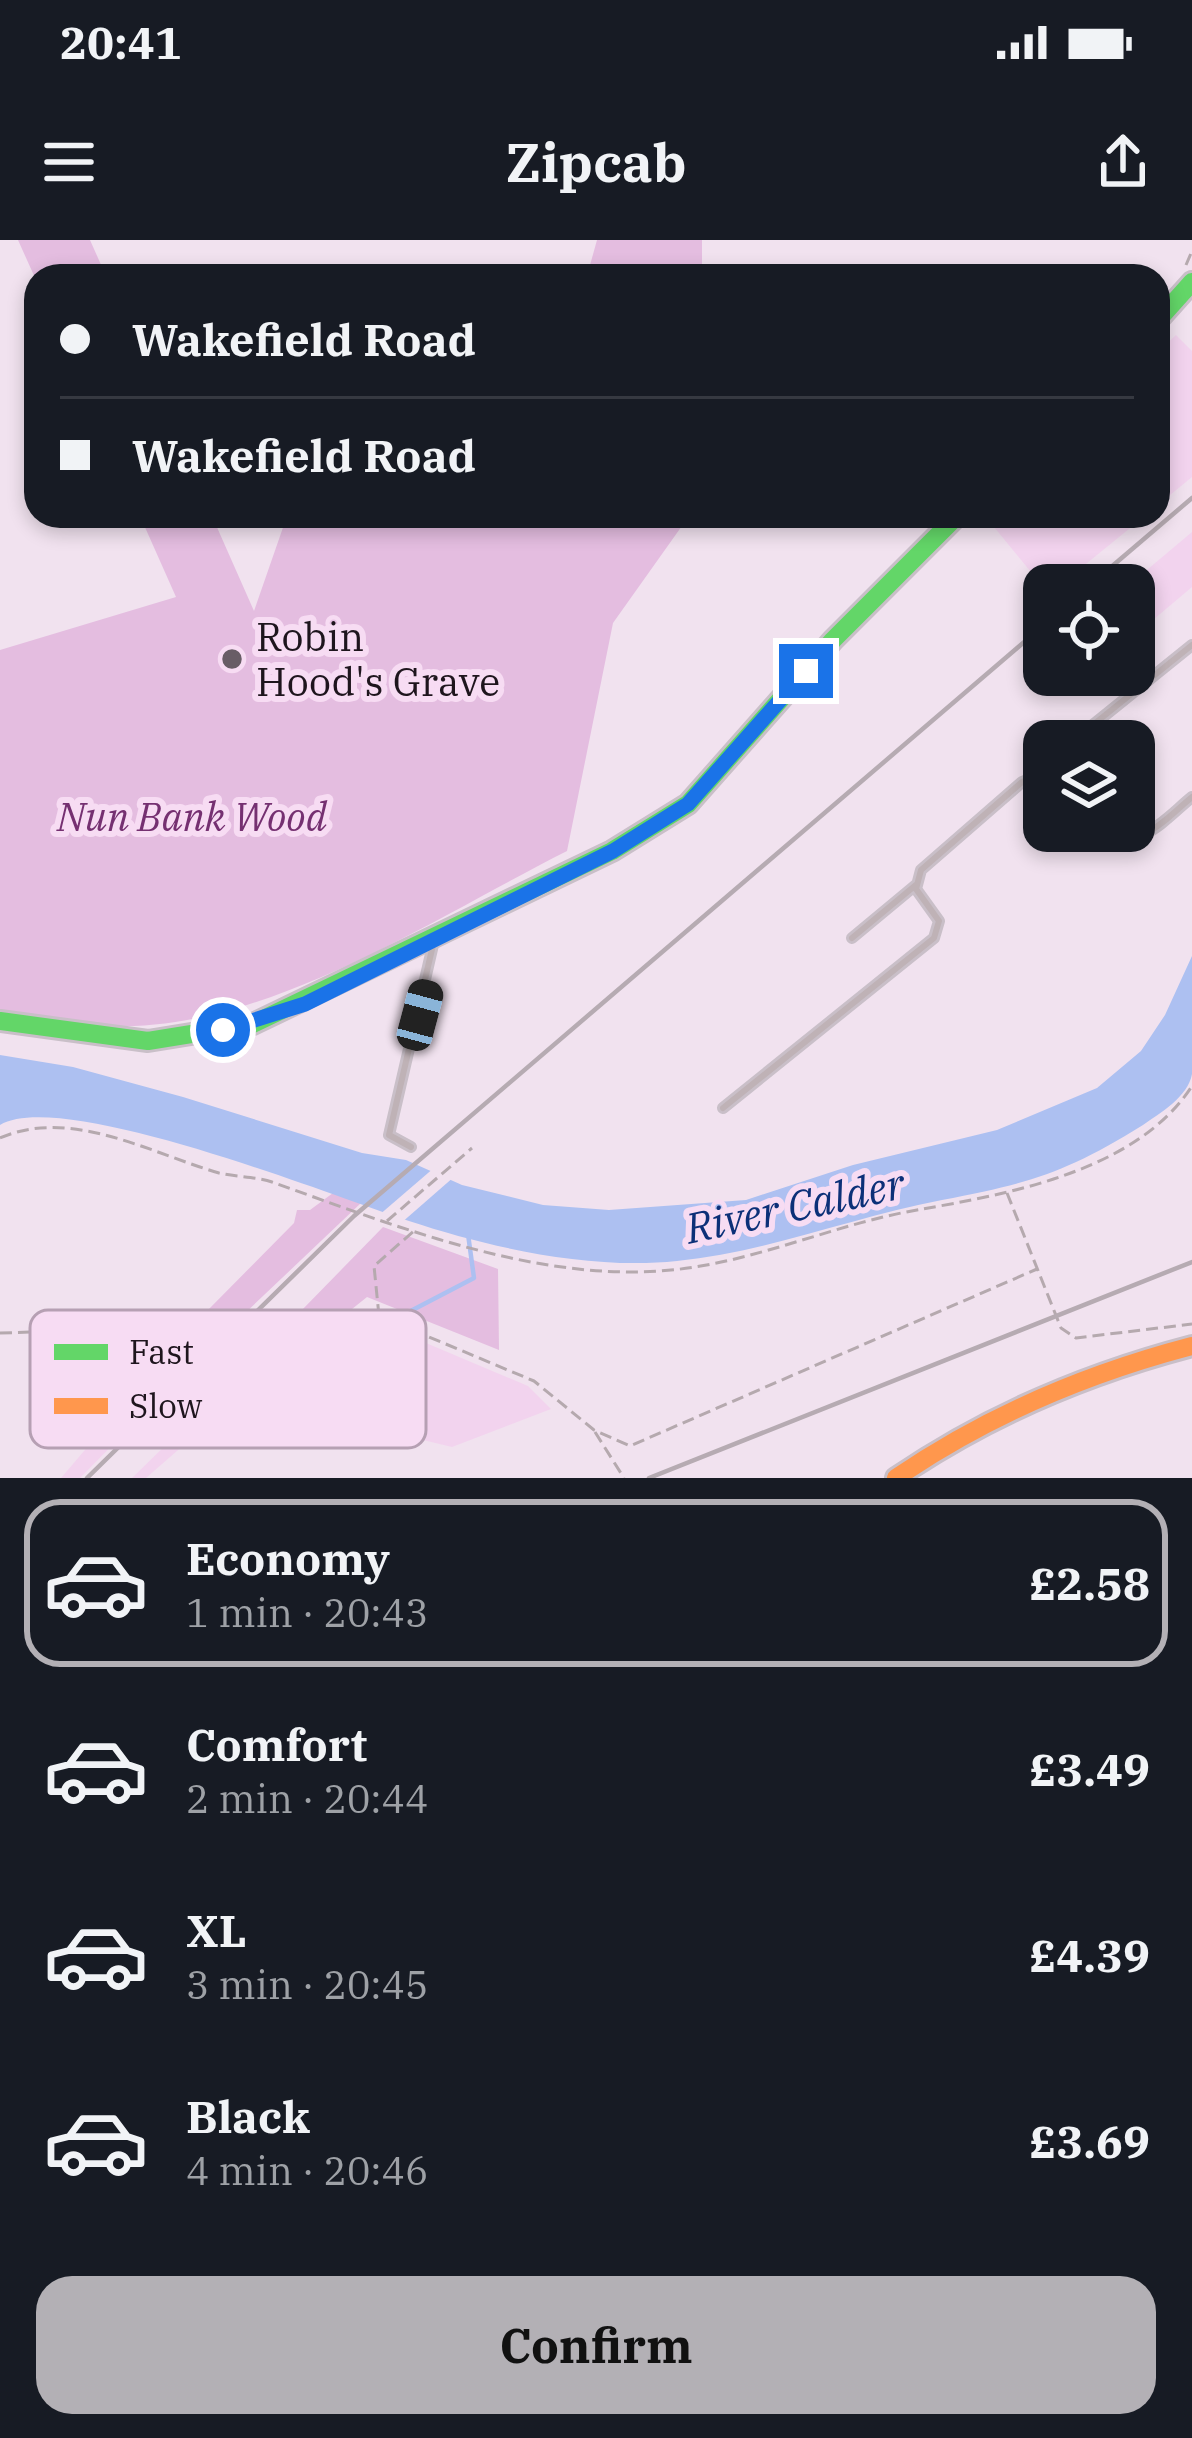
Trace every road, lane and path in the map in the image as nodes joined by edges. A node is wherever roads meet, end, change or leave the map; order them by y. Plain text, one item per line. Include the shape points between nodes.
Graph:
1 (1192, 282) edge
2 (1170, 307) edge
3 (946, 528) edge
4 (1192, 645) edge
5 (1099, 720) edge
6 (1023, 786) edge
7 (1192, 797) edge
8 (1155, 825) edge
9 (916, 884) junction
10 (435, 935) junction
11 (852, 938) dead end
12 (0, 1021) edge
13 (1192, 1086) edge
14 (723, 1108) dead end
15 (0, 1138) edge
16 (411, 1147) dead end
17 (472, 1148) dead end
18 (1006, 1191) junction
19 (387, 1221) dead end
20 (416, 1228) junction
21 (1037, 1269) junction
22 (378, 1310) edge
23 (1192, 1324) edge
24 (30, 1332) edge
25 (0, 1333) edge
26 (426, 1336) edge
27 (1192, 1346) edge
28 (594, 1430) junction
29 (625, 1478) edge
30 (896, 1478) edge

1 - 2 main road
3 - 10 main road via 833,640 688,804 613,851
4 - 5 lane
6 - 9 lane via 927,863
7 - 8 lane
9 - 11 lane
9 - 14 lane via 939,921 934,938
10 - 12 main road via 305,1004 212,1033 106,1039
10 - 16 lane via 389,1136
13 - 18 path via 1151,1130 1115,1151
15 - 20 path via 47,1126 87,1132
17 - 19 path, bridge
18 - 20 path via 890,1214 774,1251 658,1271 539,1262
18 - 21 path
20 - 22 path via 374,1266
21 - 23 path via 1061,1328 1076,1338
21 - 28 path via 630,1446
24 - 25 path
26 - 28 path via 534,1382
27 - 30 main road via 1099,1369 948,1440
28 - 29 path

